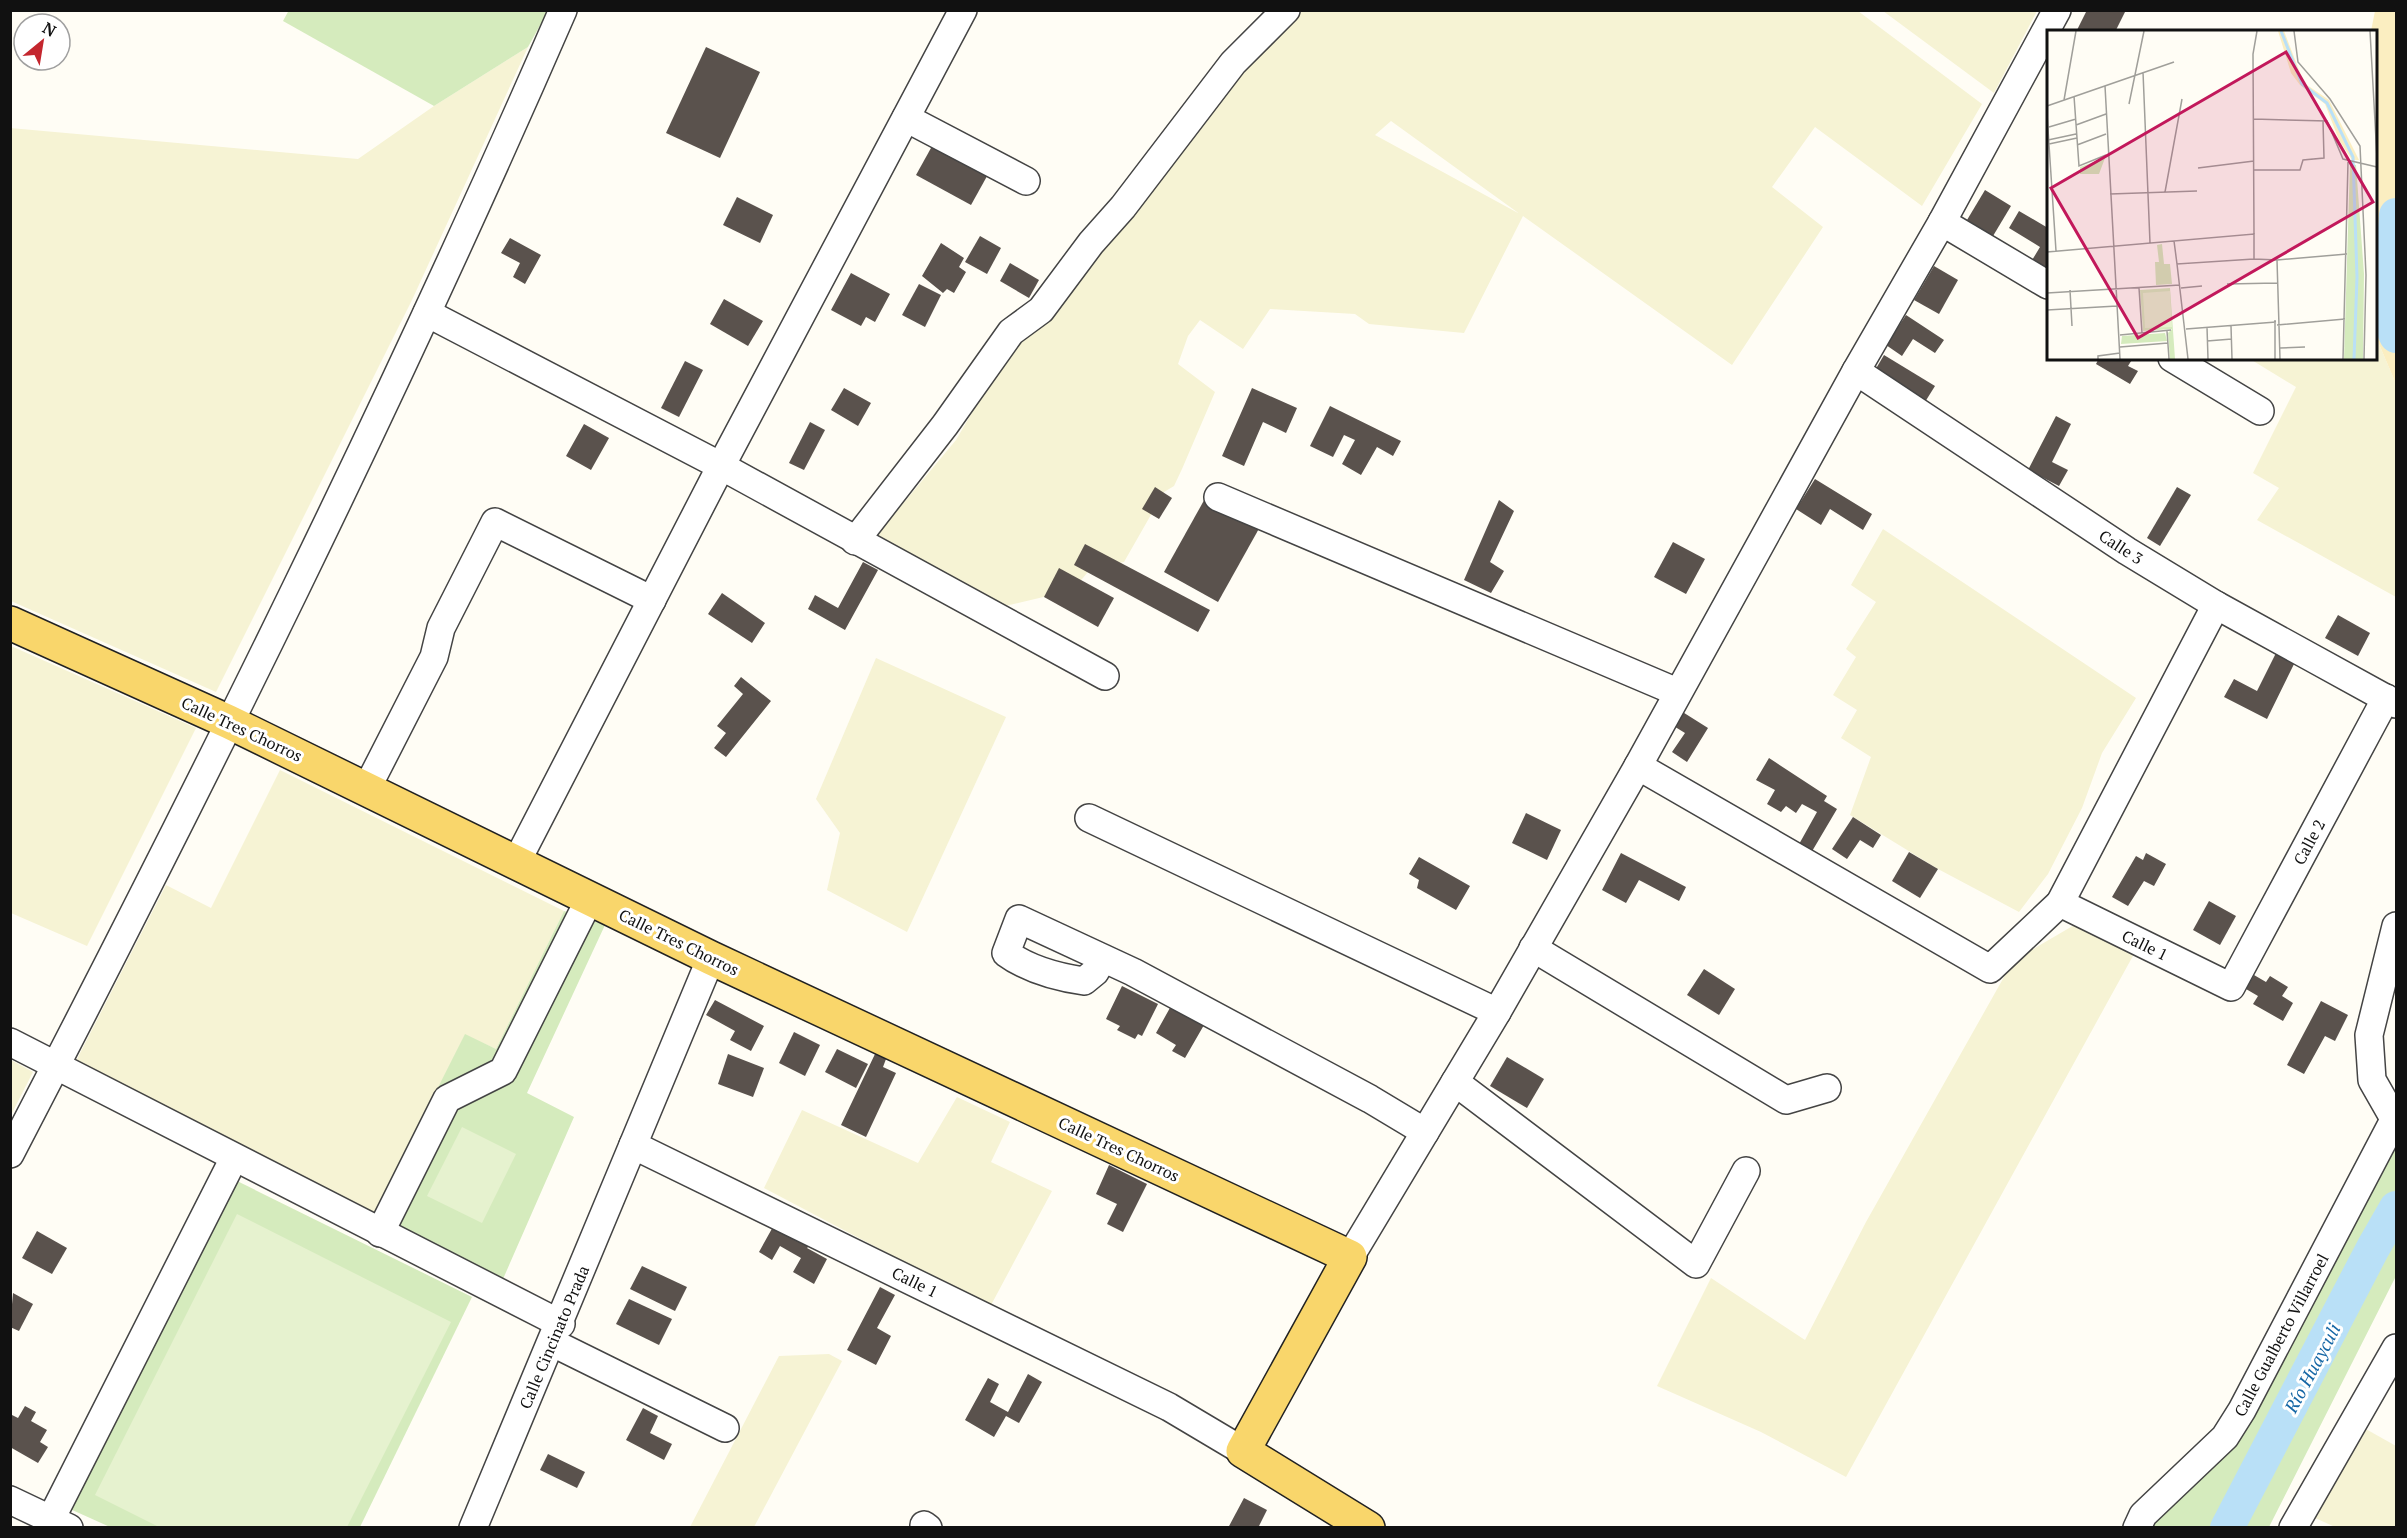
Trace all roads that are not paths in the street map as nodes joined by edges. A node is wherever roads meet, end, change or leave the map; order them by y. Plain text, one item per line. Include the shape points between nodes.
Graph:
1 (562, 10) edge
2 (963, 10) edge
3 (1286, 10) edge
4 (2057, 10) edge
5 (906, 118) junction
6 (1026, 181) dead end
7 (1942, 222) junction
8 (2047, 284) edge
9 (427, 313) junction
10 (2175, 360) edge
11 (1856, 371) junction
12 (2260, 411) dead end
13 (721, 466) junction
14 (1218, 498) dead end
15 (855, 540) junction
16 (652, 600) junction
17 (2216, 605) junction
18 (10, 623) edge
19 (1105, 676) dead end
20 (1677, 692) junction
21 (2391, 701) edge
22 (229, 722) junction
23 (1638, 766) junction
24 (367, 788) junction
25 (1089, 818) dead end
26 (517, 861) junction
27 (590, 898) junction
28 (2060, 903) junction
29 (2397, 926) edge
30 (1533, 948) junction
31 (711, 958) junction
32 (1103, 958) dead end
33 (2231, 987) joint
34 (1497, 1012) junction
35 (10, 1042) edge
36 (56, 1066) junction
37 (1455, 1082) junction
38 (1827, 1088) dead end
39 (2395, 1121) edge
40 (1425, 1132) junction
41 (633, 1145) junction
42 (10, 1154) edge
43 (234, 1158) junction
44 (1746, 1171) dead end
45 (380, 1233) junction
46 (1350, 1257) junction
47 (556, 1333) junction
48 (2397, 1348) edge
49 (725, 1428) dead end
50 (1243, 1452) junction
51 (10, 1500) edge
52 (60, 1523) edge
53 (473, 1527) edge
54 (1368, 1527) edge
55 (2137, 1527) edge
56 (2293, 1527) edge

1 - 9 street
2 - 5 street
3 - 15 street via 1233,63 1041,310 1011,332
4 - 7 street
5 - 6 street
5 - 13 street
7 - 8 street
7 - 11 street
9 - 13 street
9 - 22 street
10 - 12 street
11 - 17 street, Calle 3 via 2127,551
11 - 20 street
13 - 15 street
13 - 16 street
14 - 20 street
15 - 19 street
16 - 24 street via 495,522 441,628 434,657
16 - 26 street
17 - 21 street, Calle 3
17 - 28 street
18 - 22 main road, Calle Tres Chorros
20 - 23 street
21 - 33 street, Calle 2
22 - 24 main road, Calle Tres Chorros
22 - 36 street
23 - 28 street via 1989,969
23 - 30 street
24 - 26 main road, Calle Tres Chorros
25 - 34 street
26 - 27 main road, Calle Tres Chorros
27 - 31 main road, Calle Tres Chorros
27 - 45 street via 503,1071 447,1099
28 - 33 street, Calle 1
29 - 39 street, Calle Gualberto Villarroel via 2369,1035 2372,1080
30 - 34 street
30 - 38 street via 1786,1100
31 - 41 street
31 - 46 main road, Calle Tres Chorros
32 - 40 street
34 - 37 street
35 - 36 street
36 - 42 street
36 - 43 street
37 - 40 street
37 - 44 street via 1696,1264
39 - 55 street, Calle Gualberto Villarroel via 2242,1410 2224,1437 2144,1515
40 - 46 street
41 - 47 street, Calle Cincinato Prada
41 - 50 street, Calle 1 via 1169,1407
43 - 45 street
43 - 52 street
45 - 47 street
46 - 50 main road
47 - 49 street
47 - 53 street, Calle Cincinato Prada
48 - 56 street
50 - 54 main road, Calle 1
51 - 52 street

